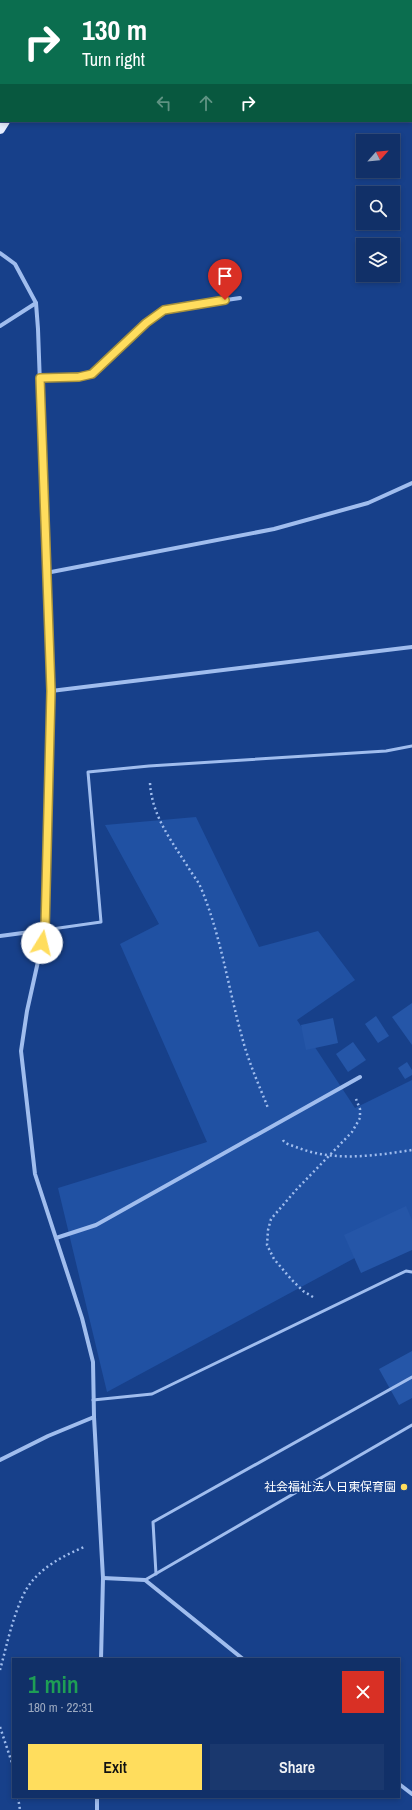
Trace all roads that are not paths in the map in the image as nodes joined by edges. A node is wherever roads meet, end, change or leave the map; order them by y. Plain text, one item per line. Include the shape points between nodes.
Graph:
1 (0, 253) edge
2 (240, 298) dead end
3 (36, 303) junction
4 (0, 326) edge
5 (40, 378) junction
6 (412, 483) edge
7 (46, 573) junction
8 (412, 647) edge
9 (51, 691) junction
10 (412, 746) edge
11 (45, 930) junction
12 (0, 936) edge
13 (360, 1077) dead end
14 (56, 1238) junction
15 (412, 1272) edge
16 (412, 1377) edge
17 (93, 1400) junction
18 (94, 1417) junction
19 (412, 1425) edge
20 (0, 1460) edge
21 (156, 1574) junction
22 (103, 1578) junction
23 (145, 1580) junction
24 (101, 1658) edge
25 (242, 1658) edge
26 (400, 1785) edge
27 (412, 1794) edge
28 (97, 1798) edge
29 (96, 1810) edge

1 - 3 street via 15,264
2 - 5 street via 164,310 146,323 92,374
3 - 4 street
3 - 5 street
5 - 7 street
6 - 7 street via 368,503 274,529
7 - 9 street
8 - 9 street
9 - 11 street
10 - 11 lane via 386,751 88,772 101,922
11 - 12 street
11 - 14 street via 21,1051 35,1174
13 - 14 street via 96,1225
14 - 17 street via 82,1318 93,1362
15 - 17 lane via 406,1271 152,1394
16 - 21 lane via 154,1522
17 - 18 street
18 - 20 street
18 - 22 street
19 - 21 lane
21 - 23 lane
22 - 23 street
22 - 24 street
23 - 25 street
26 - 27 street
28 - 29 street

